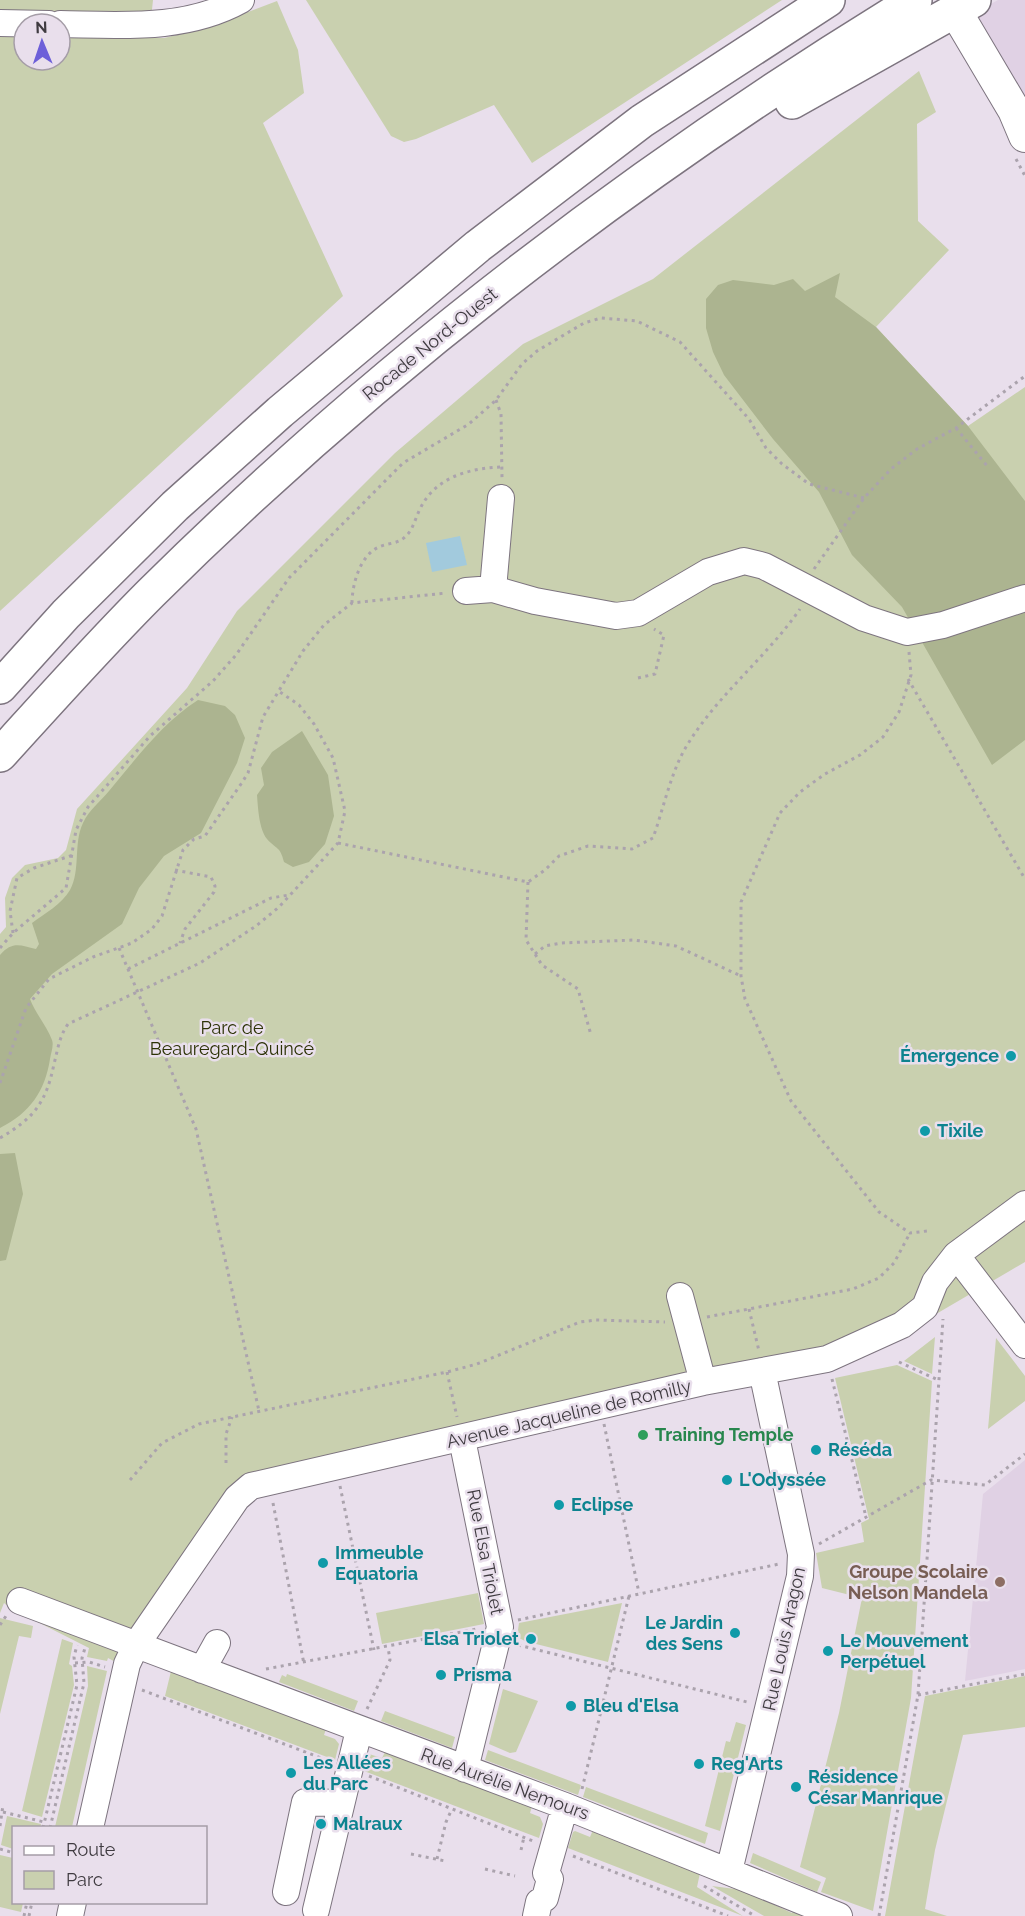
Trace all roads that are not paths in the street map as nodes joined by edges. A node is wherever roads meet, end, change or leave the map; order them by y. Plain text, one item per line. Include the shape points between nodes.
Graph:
1 (241, 0) edge
2 (828, 0) edge
3 (915, 0) edge
4 (968, 12) edge
5 (72, 24) edge
6 (1021, 122) edge
7 (599, 210) junction
8 (501, 498) road end
9 (493, 589) junction
10 (466, 591) road end
11 (1025, 598) edge
12 (0, 687) edge
13 (0, 755) edge
14 (1025, 1204) edge
15 (956, 1255) junction
16 (683, 1309) dead end
17 (1025, 1345) edge
18 (762, 1371) junction
19 (703, 1382) junction
20 (462, 1439) junction
21 (20, 1601) dead end
22 (217, 1643) dead end
23 (129, 1664) junction
24 (202, 1670) junction
25 (359, 1730) junction
26 (465, 1769) junction
27 (340, 1803) junction
28 (571, 1808) junction
29 (90, 1826) edge
30 (729, 1871) junction
31 (286, 1892) dead end
32 (316, 1910) dead end
33 (536, 1916) edge
34 (839, 1916) edge

1 - 5 street via 214,13 173,23
2 - 12 highway via 642,121 477,246 174,506 66,614
3 - 7 highway, Rocade Nord-Ouest via 787,79
4 - 6 main road
4 - 7 highway via 798,98 686,166
7 - 13 highway, Rocade Nord-Ouest via 437,336 296,457 149,595
8 - 9 street
9 - 10 street
9 - 11 street via 616,616 638,613 708,572 744,561 764,566 864,618 907,632 943,625
14 - 15 street, Avenue Jacqueline de Romilly
15 - 17 street
15 - 18 street, Avenue Jacqueline de Romilly via 935,1282 926,1307 902,1325 826,1359
16 - 19 street
18 - 19 street, Avenue Jacqueline de Romilly
18 - 30 street, Rue Louis Aragon via 801,1554 800,1576
19 - 20 street, Avenue Jacqueline de Romilly
20 - 23 street, Avenue Jacqueline de Romilly via 251,1486 237,1498
20 - 26 street, Rue Elsa Triolet via 500,1627
21 - 23 street, Rue Aurélie Nemours via 86,1627
22 - 24 street
23 - 24 street, Rue Aurélie Nemours
23 - 29 street
24 - 25 street, Rue Aurélie Nemours
25 - 26 street, Rue Aurélie Nemours
25 - 27 street
26 - 28 street, Rue Aurélie Nemours
27 - 31 street via 305,1802
27 - 32 street
28 - 30 street, Rue Aurélie Nemours
28 - 33 street via 546,1873 550,1879
30 - 34 street, Rue Aurélie Nemours

